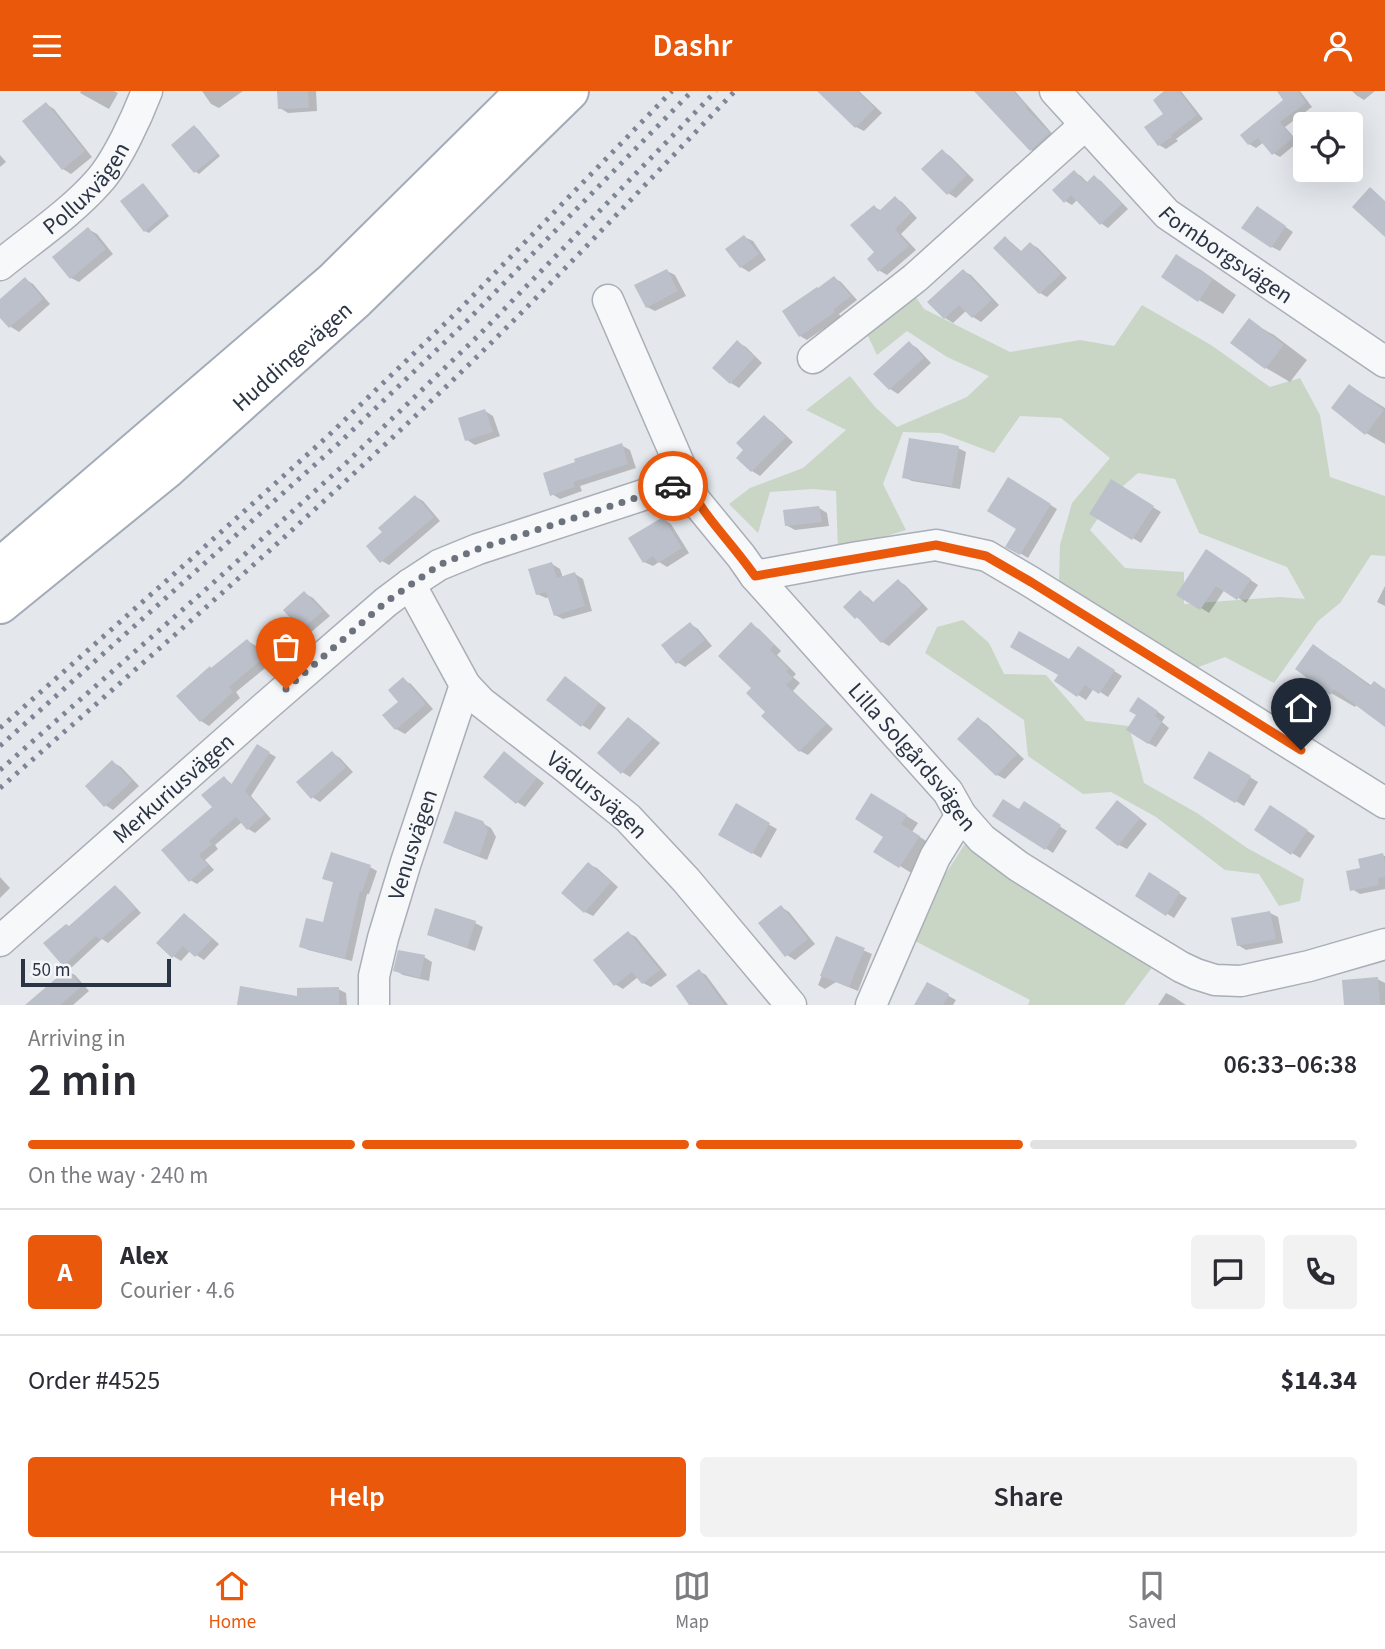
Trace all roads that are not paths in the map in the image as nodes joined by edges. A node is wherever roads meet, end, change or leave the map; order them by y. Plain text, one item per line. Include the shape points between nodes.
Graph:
1 (146, 91) edge
2 (526, 91) edge
3 (569, 91) edge
4 (1055, 91) edge
5 (1085, 125) junction
6 (0, 265) edge
7 (608, 300) dead end
8 (813, 358) dead end
9 (1385, 362) edge
10 (686, 481) junction
11 (0, 568) edge
12 (755, 576) junction
13 (410, 584) junction
14 (0, 604) edge
15 (465, 685) junction
16 (1385, 803) edge
17 (961, 815) junction
18 (0, 941) edge
19 (1385, 944) edge
20 (374, 1005) edge
21 (791, 1005) edge
22 (871, 1005) edge

1 - 6 street, Polluxvägen via 99,182
2 - 11 main road, Huddingevägen via 333,282
3 - 14 main road, Huddingevägen via 356,299 164,470
4 - 5 street, Fornborgsvägen
5 - 8 street via 915,278
5 - 9 street, Fornborgsvägen via 1167,214
7 - 10 street, Lilla Solgårdsvägen
10 - 12 street, Lilla Solgårdsvägen via 695,500
10 - 13 street, Merkuriusvägen via 478,549 439,565
12 - 16 street via 936,545 986,556
12 - 17 street, Lilla Solgårdsvägen via 947,792
13 - 15 street, Vädursvägen
13 - 18 street, Merkuriusvägen
15 - 20 street, Venusvägen via 383,938 374,976
15 - 21 street, Vädursvägen via 628,818
17 - 19 street, Lilla Solgårdsvägen via 982,839 1018,866 1181,967 1215,980 1241,981
17 - 22 street via 935,857

